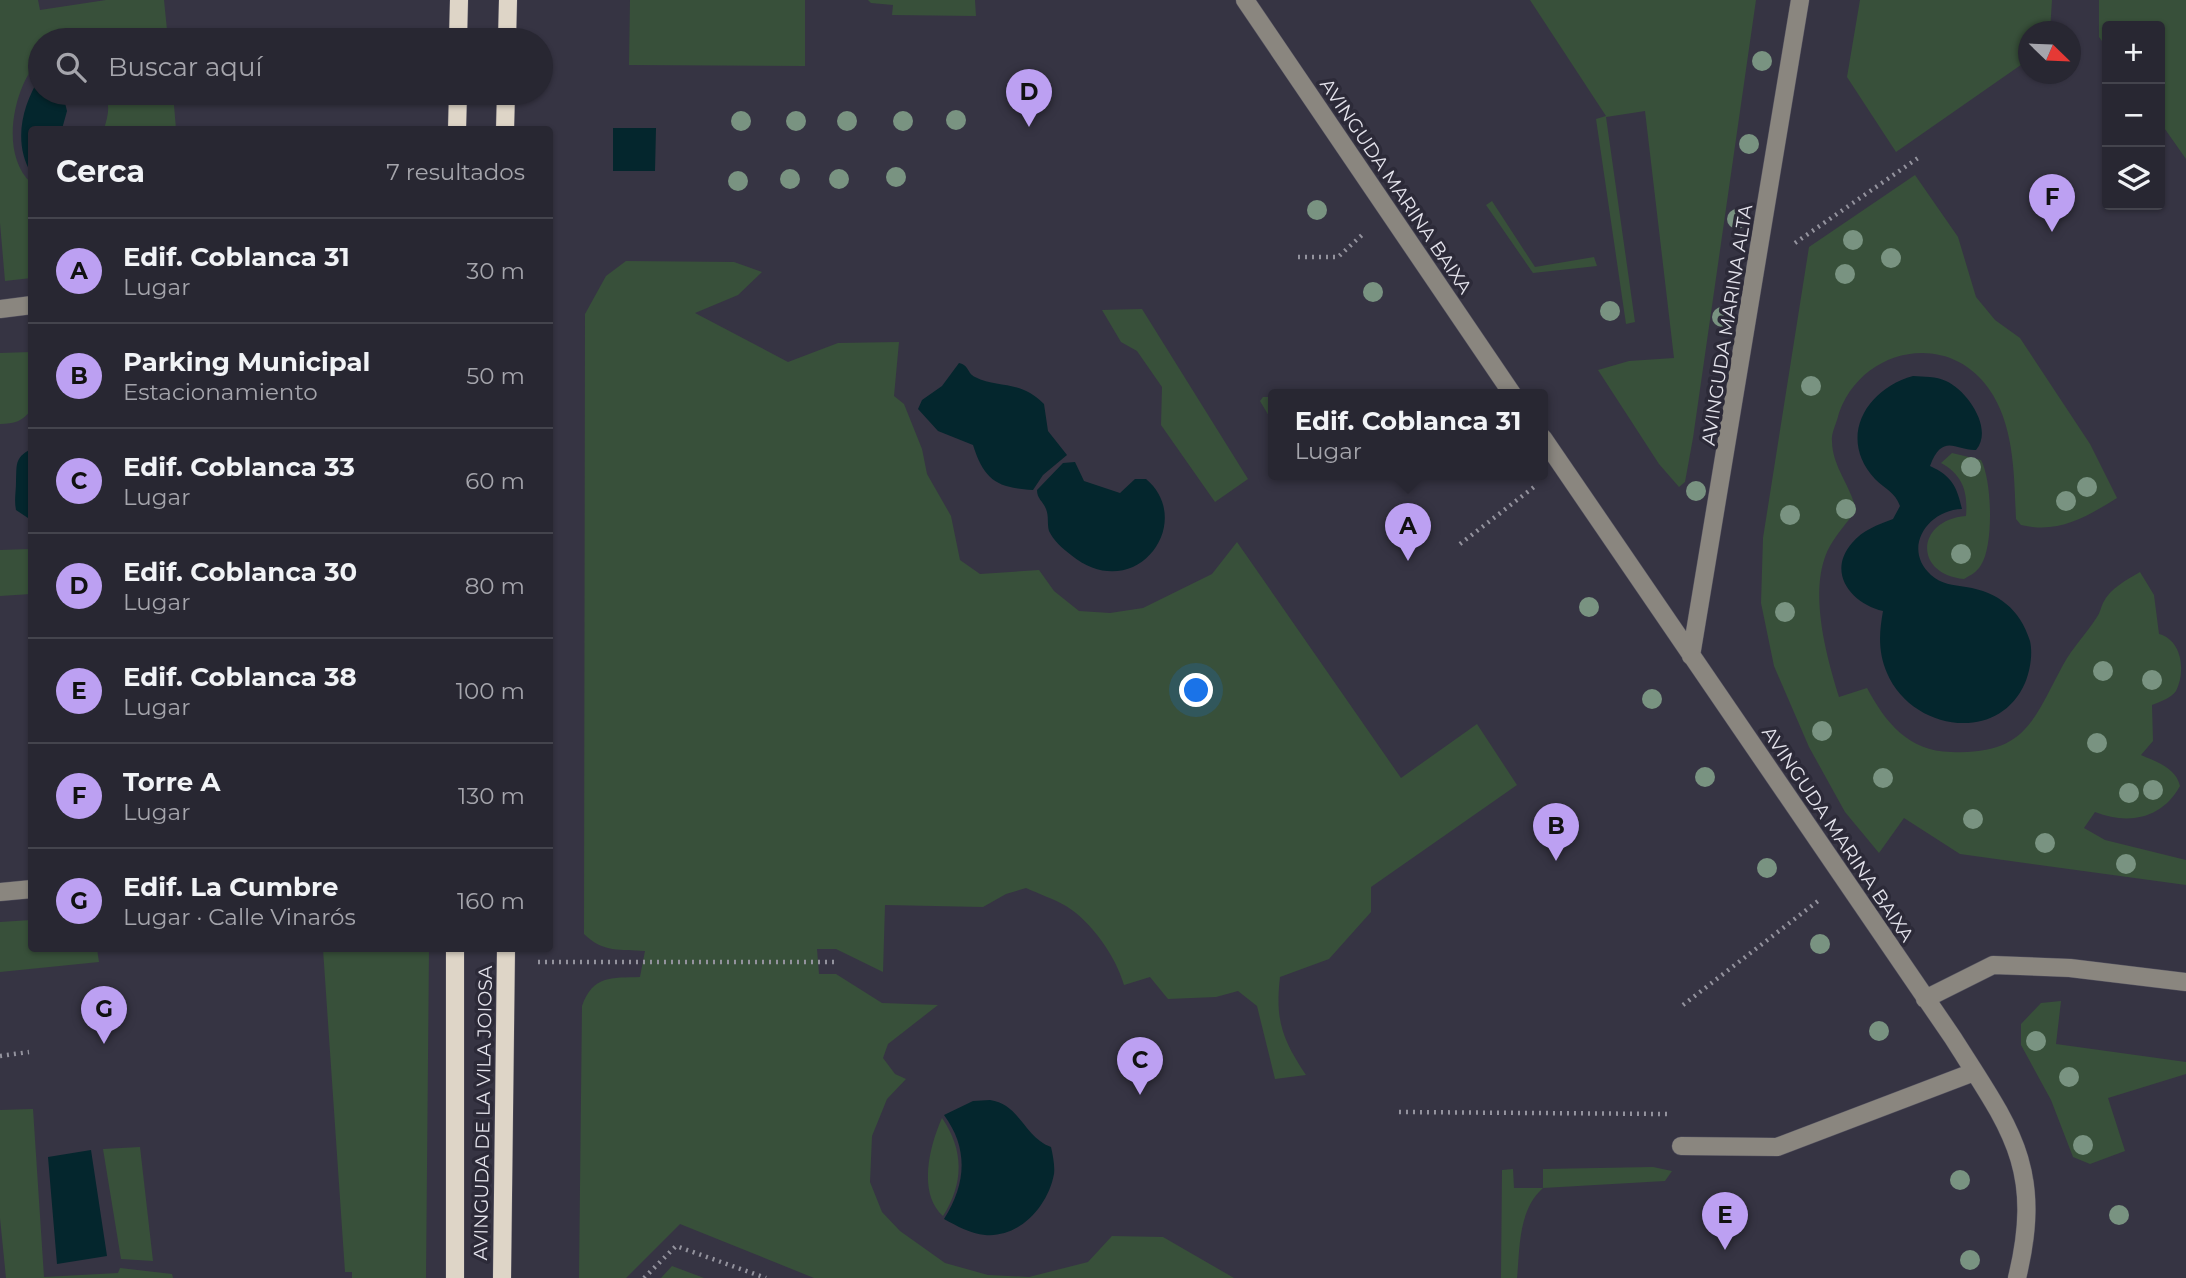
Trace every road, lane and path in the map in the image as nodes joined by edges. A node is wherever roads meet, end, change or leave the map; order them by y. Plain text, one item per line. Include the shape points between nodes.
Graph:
1 (458, 0) edge
2 (508, 0) edge
3 (1245, 0) edge
4 (1800, 0) edge
5 (458, 28) edge
6 (507, 28) edge
7 (458, 105) edge
8 (506, 105) edge
9 (457, 126) edge
10 (505, 126) edge
11 (1918, 158) dead end
12 (1389, 211) junction
13 (1298, 257) dead end
14 (1757, 270) junction
15 (28, 306) edge
16 (0, 309) edge
17 (1509, 389) edge
18 (1548, 445) edge
19 (1562, 466) junction
20 (1548, 477) edge
21 (1544, 480) edge
22 (1460, 544) dead end
23 (1691, 656) junction
24 (1844, 882) junction
25 (28, 889) edge
26 (0, 892) edge
27 (455, 952) edge
28 (506, 955) edge
29 (838, 962) dead end
30 (2186, 982) edge
31 (1925, 999) junction
32 (1684, 1005) dead end
33 (29, 1052) dead end
34 (0, 1055) edge
35 (1974, 1072) junction
36 (1399, 1112) dead end
37 (1681, 1146) joint
38 (455, 1278) edge
39 (502, 1278) edge
40 (644, 1278) edge
41 (766, 1278) edge
42 (2017, 1278) edge

1 - 5 main road
2 - 6 main road
3 - 12 street, AVINGUDA MARINA BAIXA
4 - 14 street, AVINGUDA MARINA ALTA
7 - 9 main road
8 - 10 main road
11 - 14 path
12 - 13 path via 1338,257
12 - 17 street, AVINGUDA MARINA BAIXA
14 - 23 street, AVINGUDA MARINA ALTA
15 - 16 street
18 - 19 street, AVINGUDA MARINA BAIXA
19 - 20 path
19 - 23 street, AVINGUDA MARINA BAIXA
21 - 22 path
23 - 24 street, AVINGUDA MARINA BAIXA
24 - 31 street, AVINGUDA MARINA BAIXA
24 - 32 path
25 - 26 street
27 - 38 main road, AVINGUDA DE LA VILA JOIOSA
28 - 29 path
28 - 39 main road, AVINGUDA DE LA VILA JOIOSA
30 - 31 street via 2070,968 1993,965
31 - 35 street, AVINGUDA MARINA BAIXA
33 - 34 path
35 - 37 street via 1777,1147
35 - 42 street, AVINGUDA MARINA BAIXA via 2010,1129 2025,1172 2027,1214
36 - 37 path via 1655,1112 1676,1116
40 - 41 path via 676,1246

